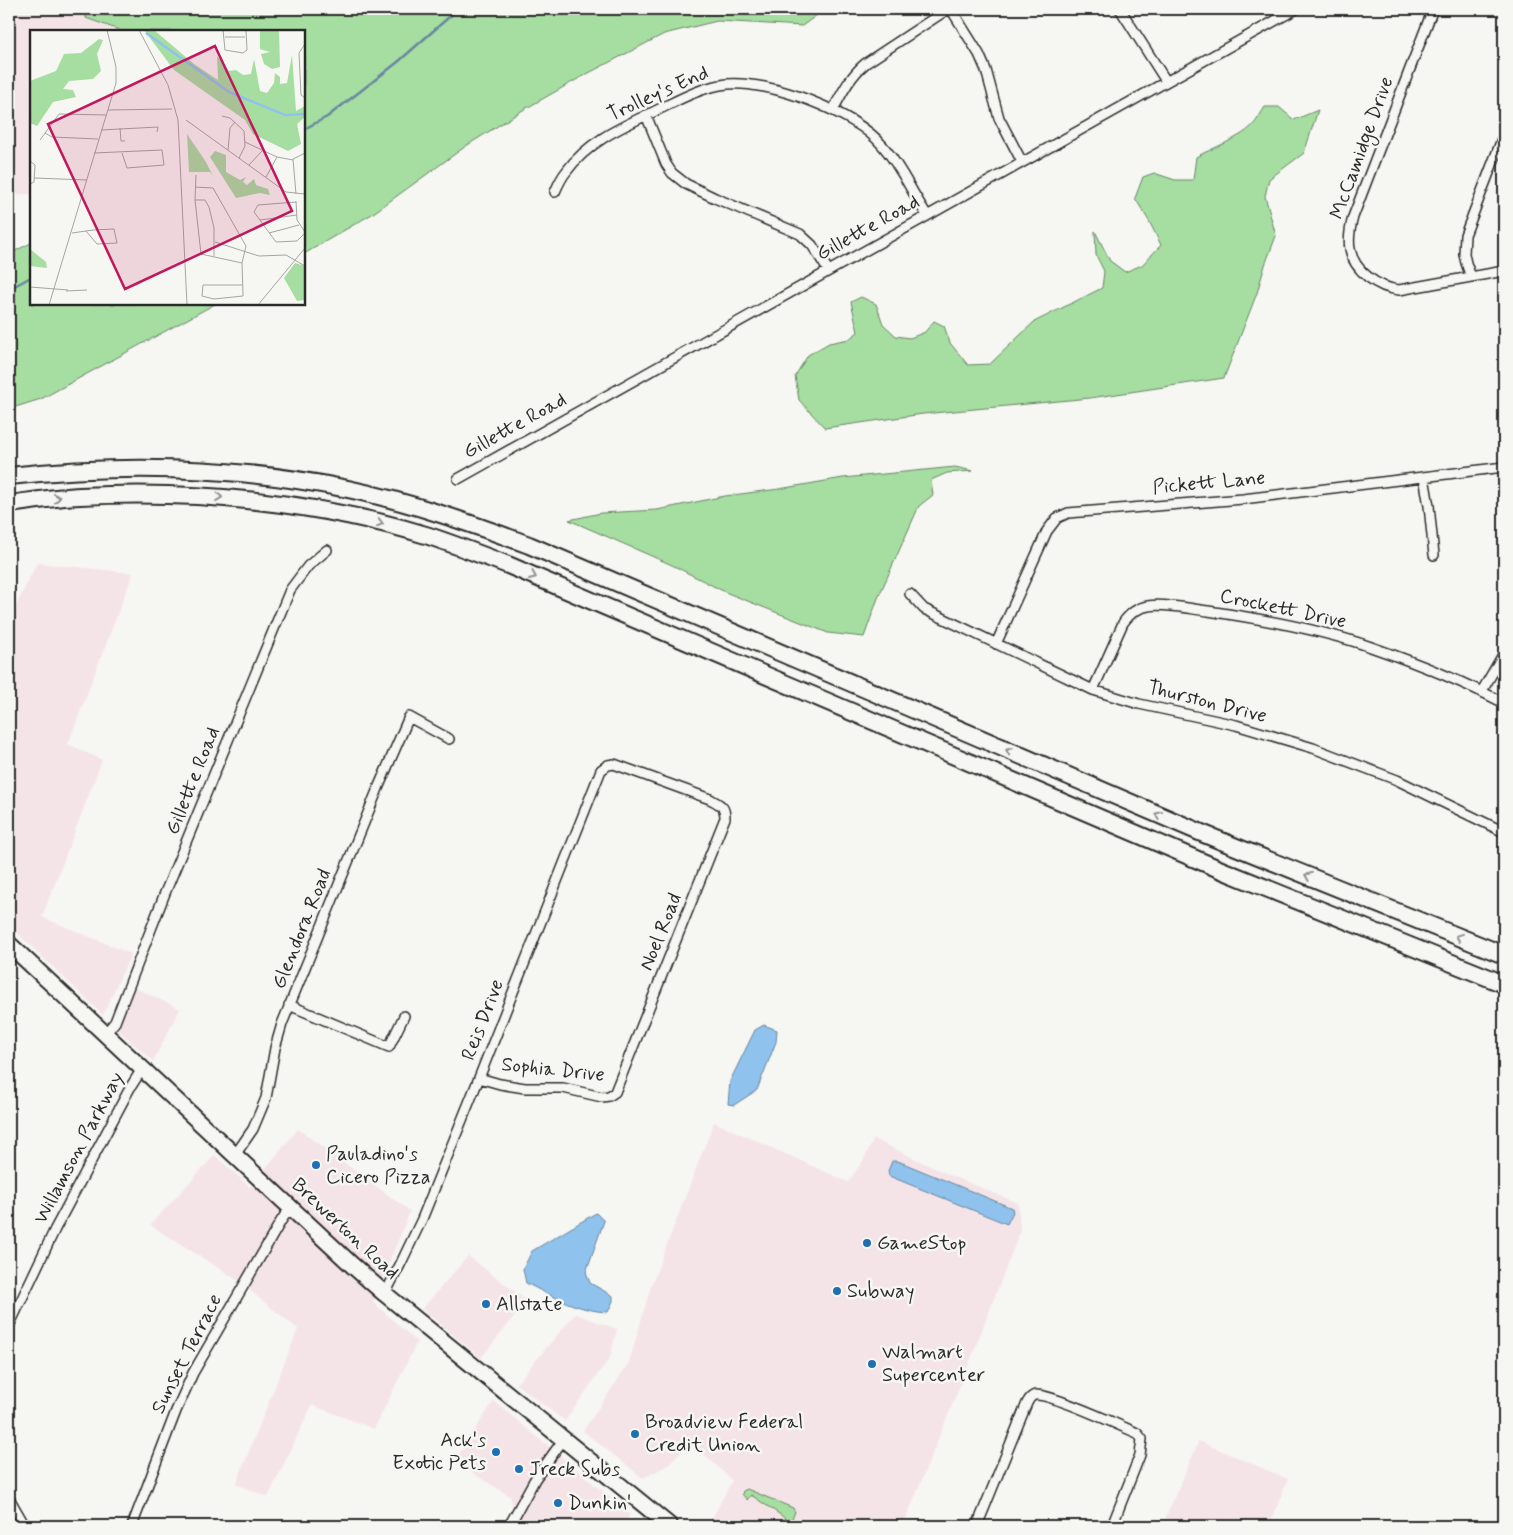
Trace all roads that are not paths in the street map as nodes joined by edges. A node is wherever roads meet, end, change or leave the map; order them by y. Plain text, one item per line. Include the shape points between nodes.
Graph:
1 (950, 9) edge
2 (1120, 9) edge
3 (1296, 9) edge
4 (1433, 9) edge
5 (1166, 81) junction
6 (833, 110) junction
7 (646, 116) junction
8 (1504, 134) edge
9 (1022, 162) junction
10 (555, 192) dead end
11 (927, 215) junction
12 (828, 270) junction
13 (1504, 271) edge
14 (1472, 277) junction
15 (1504, 467) edge
16 (9, 476) edge
17 (1424, 477) junction
18 (458, 479) dead end
19 (9, 504) edge
20 (327, 550) dead end
21 (1434, 555) dead end
22 (910, 594) dead end
23 (996, 644) junction
24 (1504, 653) edge
25 (1093, 690) junction
26 (1482, 691) junction
27 (1504, 703) edge
28 (449, 739) dead end
29 (614, 764) joint
30 (1504, 832) edge
31 (9, 944) edge
32 (1504, 955) edge
33 (1504, 984) edge
34 (289, 1005) junction
35 (404, 1016) dead end
36 (105, 1034) junction
37 (142, 1069) junction
38 (479, 1078) junction
39 (618, 1084) joint
40 (235, 1156) junction
41 (294, 1210) junction
42 (385, 1294) junction
43 (9, 1326) edge
44 (563, 1440) junction
45 (9, 1498) edge
46 (25, 1526) edge
47 (132, 1526) edge
48 (509, 1526) edge
49 (670, 1526) edge
50 (977, 1526) edge
51 (1112, 1526) edge

1 - 6 street via 866,63 846,86
1 - 9 street via 979,54 1000,118
2 - 5 street
3 - 5 street, Gillette Road
4 - 14 street, McCamidge Drive via 1353,217 1350,250 1359,268 1370,279 1392,289
5 - 9 street, Gillette Road
6 - 7 street, Trolley's End via 768,87 727,84 693,94
6 - 11 street, Trolley's End via 864,128 883,145
7 - 10 street, Trolley's End via 599,139 581,154 564,173
7 - 12 street via 672,173 715,198 800,234 812,245
8 - 14 street via 1466,235 1464,254
9 - 11 street, Gillette Road
11 - 12 street, Gillette Road
12 - 18 street, Gillette Road
13 - 14 street, McCamidge Drive
15 - 17 street, Pickett Lane
32 -> 16 highway via 1204,834 538,549 455,518 314,482 233,472 92,469
17 - 21 street
17 - 23 street, Pickett Lane via 1243,498 1068,513 1057,518 1047,531
19 -> 33 highway via 78,496 207,496 330,512 428,536 508,565 1219,869
20 - 36 street, Gillette Road via 308,566 290,590 115,1022
22 - 23 street, Thurston Drive via 924,609
23 - 25 street, Thurston Drive
24 - 26 street
25 - 26 street, Crockett Drive via 1129,615 1140,608 1156,606 1237,615 1327,634 1380,650
25 - 30 street, Thurston Drive via 1139,704 1236,725 1336,756 1397,780
26 - 27 street, Crockett Drive
28 - 34 street, Glendora Road via 409,717
29 - 38 street, Reis Drive via 599,774
29 - 39 street, Noel Road via 710,799 725,810 725,818
31 - 36 main road, Brewerton Road
34 - 35 street via 389,1047
34 - 40 street, Glendora Road via 275,1048 266,1098 253,1129
36 - 37 main road, Brewerton Road
37 - 40 main road, Brewerton Road
37 - 43 street, Willamson Parkway
38 - 39 street, Sophia Drive via 525,1088 563,1088 602,1097 615,1092
38 - 42 street, Reis Drive via 422,1219
40 - 41 main road, Brewerton Road
41 - 42 main road, Brewerton Road
41 - 47 street, Sunset Terrace via 281,1221 193,1373
42 - 44 main road, Brewerton Road
44 - 48 street via 534,1479
44 - 49 main road, Brewerton Road
45 - 46 street
50 - 51 street via 1027,1402 1037,1395 1128,1429 1142,1440 1140,1456

